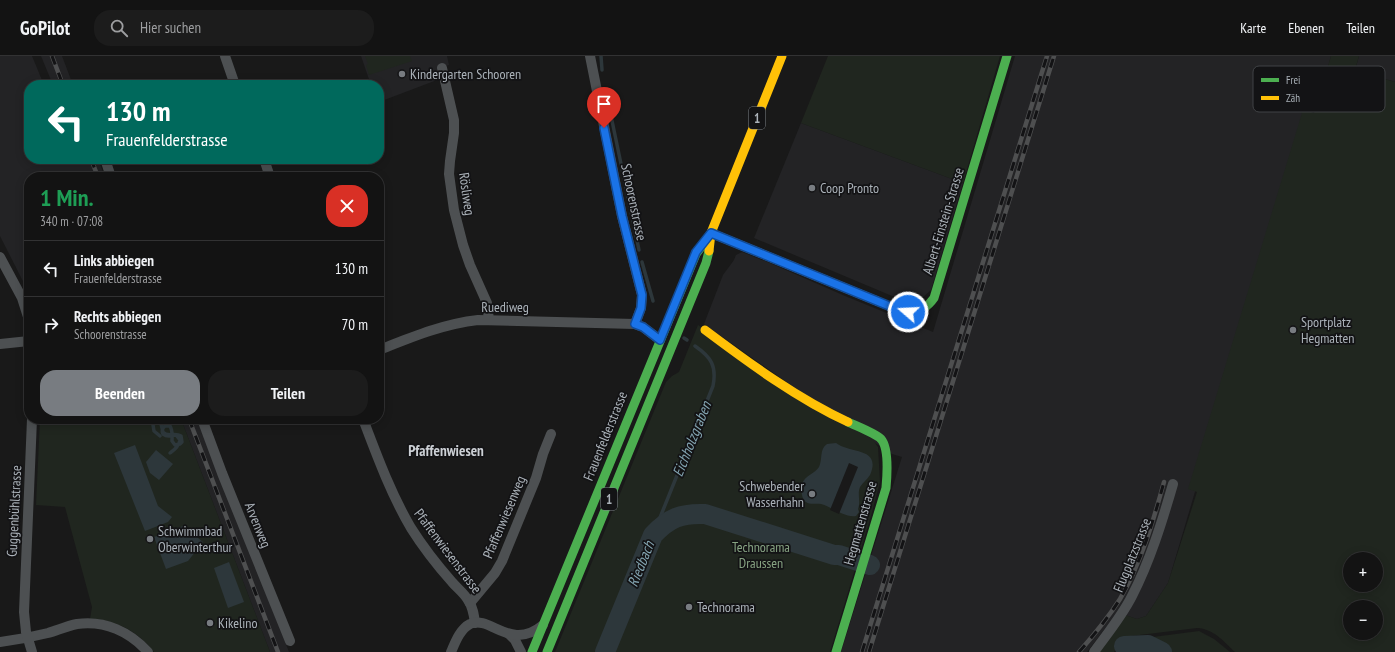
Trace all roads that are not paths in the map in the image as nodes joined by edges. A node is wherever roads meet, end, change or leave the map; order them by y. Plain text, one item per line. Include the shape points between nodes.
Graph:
1 (225, 56) edge
2 (590, 56) edge
3 (782, 56) edge
4 (1007, 56) edge
5 (442, 68) dead end
6 (233, 80) edge
7 (711, 233) junction
8 (0, 257) edge
9 (24, 304) edge
10 (490, 320) junction
11 (635, 324) junction
12 (705, 330) dead end
13 (660, 340) junction
14 (24, 342) edge
15 (0, 344) edge
16 (384, 348) edge
17 (32, 424) edge
18 (204, 424) edge
19 (365, 424) edge
20 (551, 434) dead end
21 (1173, 484) dead end
22 (470, 603) junction
23 (475, 623) junction
24 (543, 625) junction
25 (509, 634) junction
26 (28, 638) junction
27 (0, 642) edge
28 (290, 642) dead end
29 (32, 652) edge
30 (148, 652) edge
31 (451, 652) edge
32 (521, 652) edge
33 (532, 652) edge
34 (547, 652) edge
35 (836, 652) edge
36 (1094, 652) edge

1 - 6 street
2 - 11 street, Schoorenstrasse via 622,216 642,295 641,308
3 - 7 main road, Frauenfelderstrasse / 1
4 - 7 main road, Albert-Einstein-Strasse via 934,298 926,308 915,312 899,310
5 - 10 street, Rösliweg via 454,120 449,174 454,210 463,245 487,303
7 - 13 main road, Frauenfelderstrasse / 1 via 696,252
7 - 34 main road, Frauenfelderstrasse / 1 via 706,263
8 - 9 street
10 - 11 street, Ruediweg
10 - 16 street, Ruediweg via 467,321 442,327
11 - 13 street
12 - 35 main road, Hegmattenstrasse via 741,357 824,411 881,440 885,450 886,488
13 - 24 main road, Frauenfelderstrasse / 1
14 - 15 street
17 - 26 street, Guggenbühlstrasse via 24,612
18 - 28 street, Arvenweg
19 - 22 street, Pfaffenwiesenstrasse via 402,513 425,548
20 - 22 street, Pfaffenwiesenweg via 502,561
21 - 36 street, Flugplatzstrasse via 1145,569 1132,597
22 - 23 street, Pfaffenwiesenstrasse
23 - 25 street
23 - 31 street via 461,632
24 - 25 street via 517,636
24 - 33 main road, Frauenfelderstrasse / 1
25 - 32 street
26 - 27 street
26 - 29 street, Guggenbühlstrasse
26 - 30 street via 73,625 99,624 114,627 127,634

